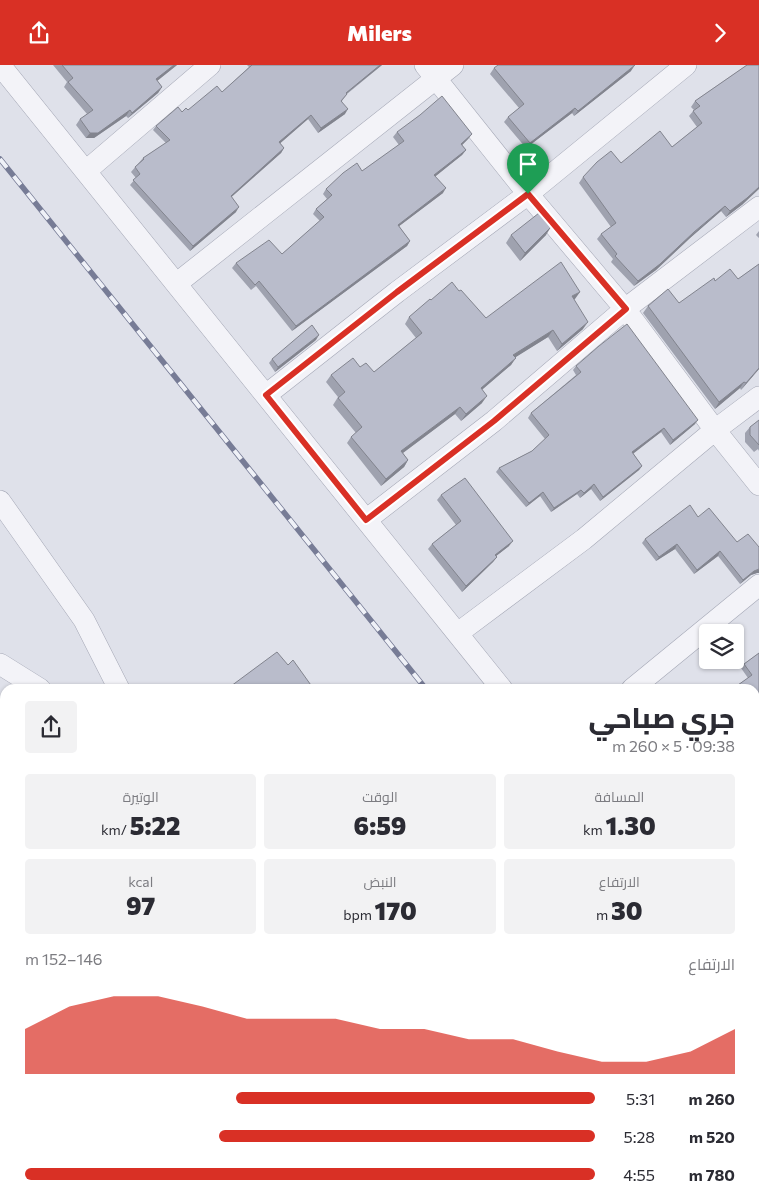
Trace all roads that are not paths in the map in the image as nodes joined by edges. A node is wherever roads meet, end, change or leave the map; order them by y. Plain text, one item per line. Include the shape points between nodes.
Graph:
1 (0, 65) edge
2 (210, 65) edge
3 (453, 65) edge
4 (686, 65) edge
5 (430, 72) edge
6 (86, 171) junction
7 (528, 194) junction
8 (759, 207) edge
9 (176, 284) junction
10 (626, 309) junction
11 (266, 395) junction
12 (759, 397) edge
13 (715, 430) junction
14 (759, 485) edge
15 (0, 501) edge
16 (366, 520) junction
17 (759, 585) edge
18 (458, 633) junction
19 (0, 664) edge
20 (32, 684) edge
21 (116, 684) edge
22 (498, 684) edge
23 (638, 684) edge

1 - 6 street
2 - 6 street
3 - 5 street
4 - 7 street
5 - 7 street
5 - 9 street
6 - 9 street
7 - 10 street
7 - 11 street
8 - 10 street
9 - 11 street
10 - 13 street
10 - 16 street via 494,421
11 - 16 street
12 - 13 street
13 - 14 street
13 - 18 street via 584,539
15 - 21 street via 84,620
16 - 18 street
17 - 23 street
18 - 22 street
19 - 20 street

